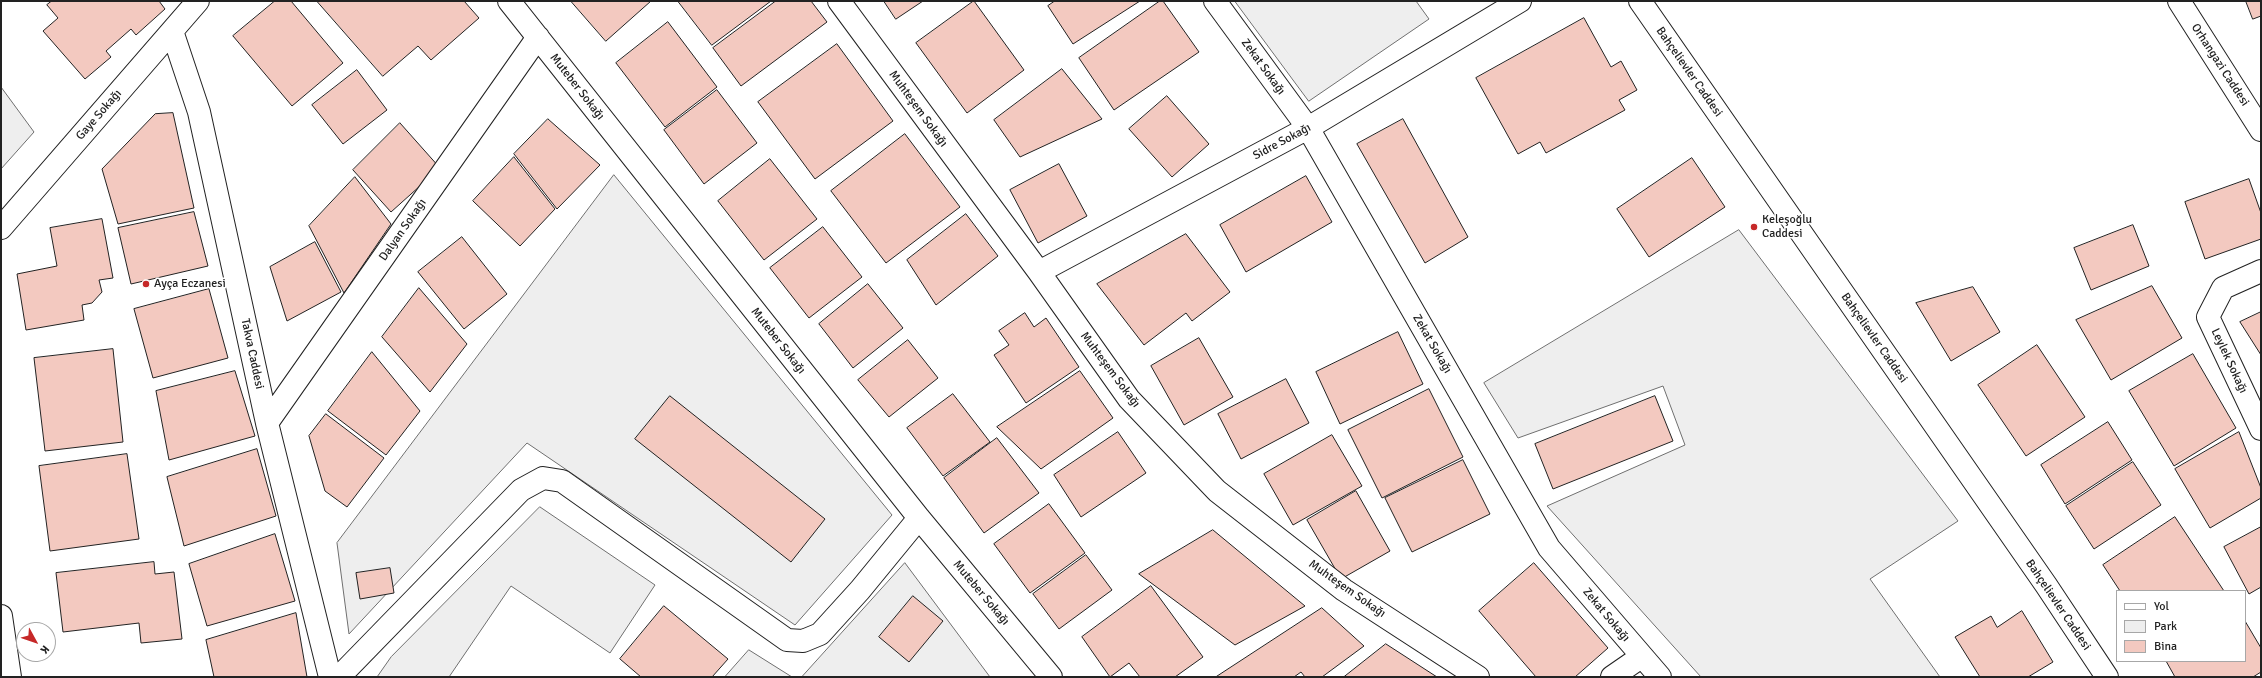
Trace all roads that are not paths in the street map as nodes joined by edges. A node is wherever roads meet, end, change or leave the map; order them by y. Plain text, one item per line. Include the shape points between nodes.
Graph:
1 (198, 1) edge
2 (509, 1) edge
3 (839, 1) edge
4 (1215, 1) edge
5 (1520, 1) edge
6 (1640, 1) edge
7 (2179, 1) edge
8 (172, 31) junction
9 (538, 37) junction
10 (1308, 128) junction
11 (2261, 130) edge
12 (1, 228) edge
13 (2261, 271) edge
14 (1039, 272) junction
15 (267, 423) junction
16 (2261, 429) edge
17 (919, 518) junction
18 (1, 616) edge
19 (1641, 657) junction
20 (10, 677) edge
21 (330, 677) edge
22 (339, 677) edge
23 (1051, 677) edge
24 (1478, 677) edge
25 (1612, 677) edge
26 (1660, 677) edge
27 (2107, 677) edge

1 - 8 street, Gaye Sokağı
2 - 9 street, Muteber Sokağı
3 - 14 street, Muhteşem Sokağı
4 - 10 street, Zekat Sokağı
5 - 10 street, Sidre Sokağı
6 - 27 street, Bahçelievler Caddesi
7 - 11 street, Orhangazi Caddesi
8 - 12 street, Gaye Sokağı
8 - 15 street, Takva Caddesi via 199,112
9 - 15 street, Dalyan Sokağı
9 - 17 street, Muteber Sokağı
10 - 14 street, Sidre Sokağı
10 - 19 street, Zekat Sokağı via 1549,548
13 - 16 street, Leylek Sokağı via 2223,288 2208,317
14 - 24 street, Muhteşem Sokağı via 1129,399 1216,490 1344,590
15 - 21 street, Takva Caddesi
17 - 22 street via 820,634 803,641 787,640 562,480 543,478 521,490
17 - 23 street, Muteber Sokağı
18 - 20 street
19 - 25 street
19 - 26 street, Zekat Sokağı

